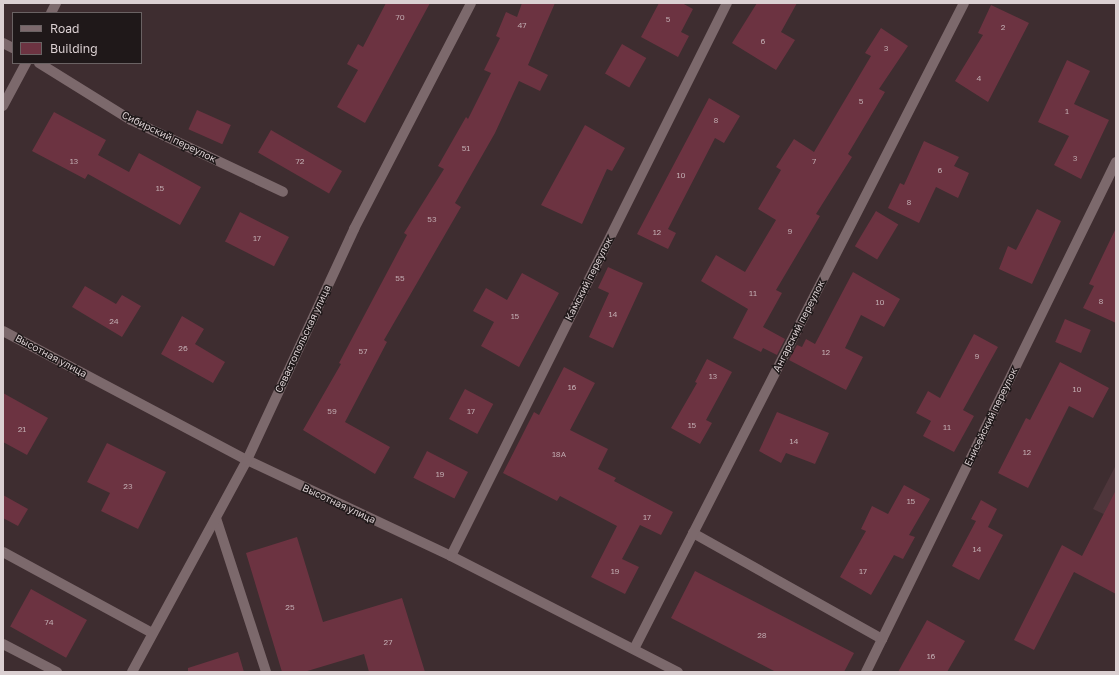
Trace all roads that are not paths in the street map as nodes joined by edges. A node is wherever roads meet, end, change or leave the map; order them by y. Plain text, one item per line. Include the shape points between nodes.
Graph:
1 (56, 3) edge
2 (471, 3) edge
3 (727, 3) edge
4 (964, 3) edge
5 (52, 12) edge
6 (3, 43) edge
7 (12, 48) edge
8 (25, 64) edge
9 (41, 64) edge
10 (3, 106) edge
11 (1116, 162) edge
12 (283, 192) dead end
13 (3, 331) edge
14 (247, 460) junction
15 (216, 518) junction
16 (693, 533) junction
17 (3, 552) edge
18 (451, 556) junction
19 (152, 633) junction
20 (882, 639) junction
21 (3, 644) edge
22 (634, 649) junction
23 (57, 672) edge
24 (132, 672) edge
25 (266, 672) edge
26 (678, 672) edge
27 (866, 672) edge

1 - 5 street
2 - 14 street, Севастопольская улица via 354,229
3 - 18 street, Камский переулок
4 - 16 street, Ангарский переулок
6 - 7 street
8 - 10 street
9 - 12 street, Сибирский переулок via 130,120
11 - 20 street, Енисейский переулок
13 - 14 street, Высотная улица
14 - 15 street, Севастопольская улица
14 - 18 street, Высотная улица
15 - 19 street, Севастопольская улица
15 - 25 street
16 - 20 street
16 - 22 street, Ангарский переулок
17 - 19 street
18 - 22 street, Высотная улица
19 - 24 street, Севастопольская улица
20 - 27 street, Енисейский переулок
21 - 23 street
22 - 26 street, Высотная улица

